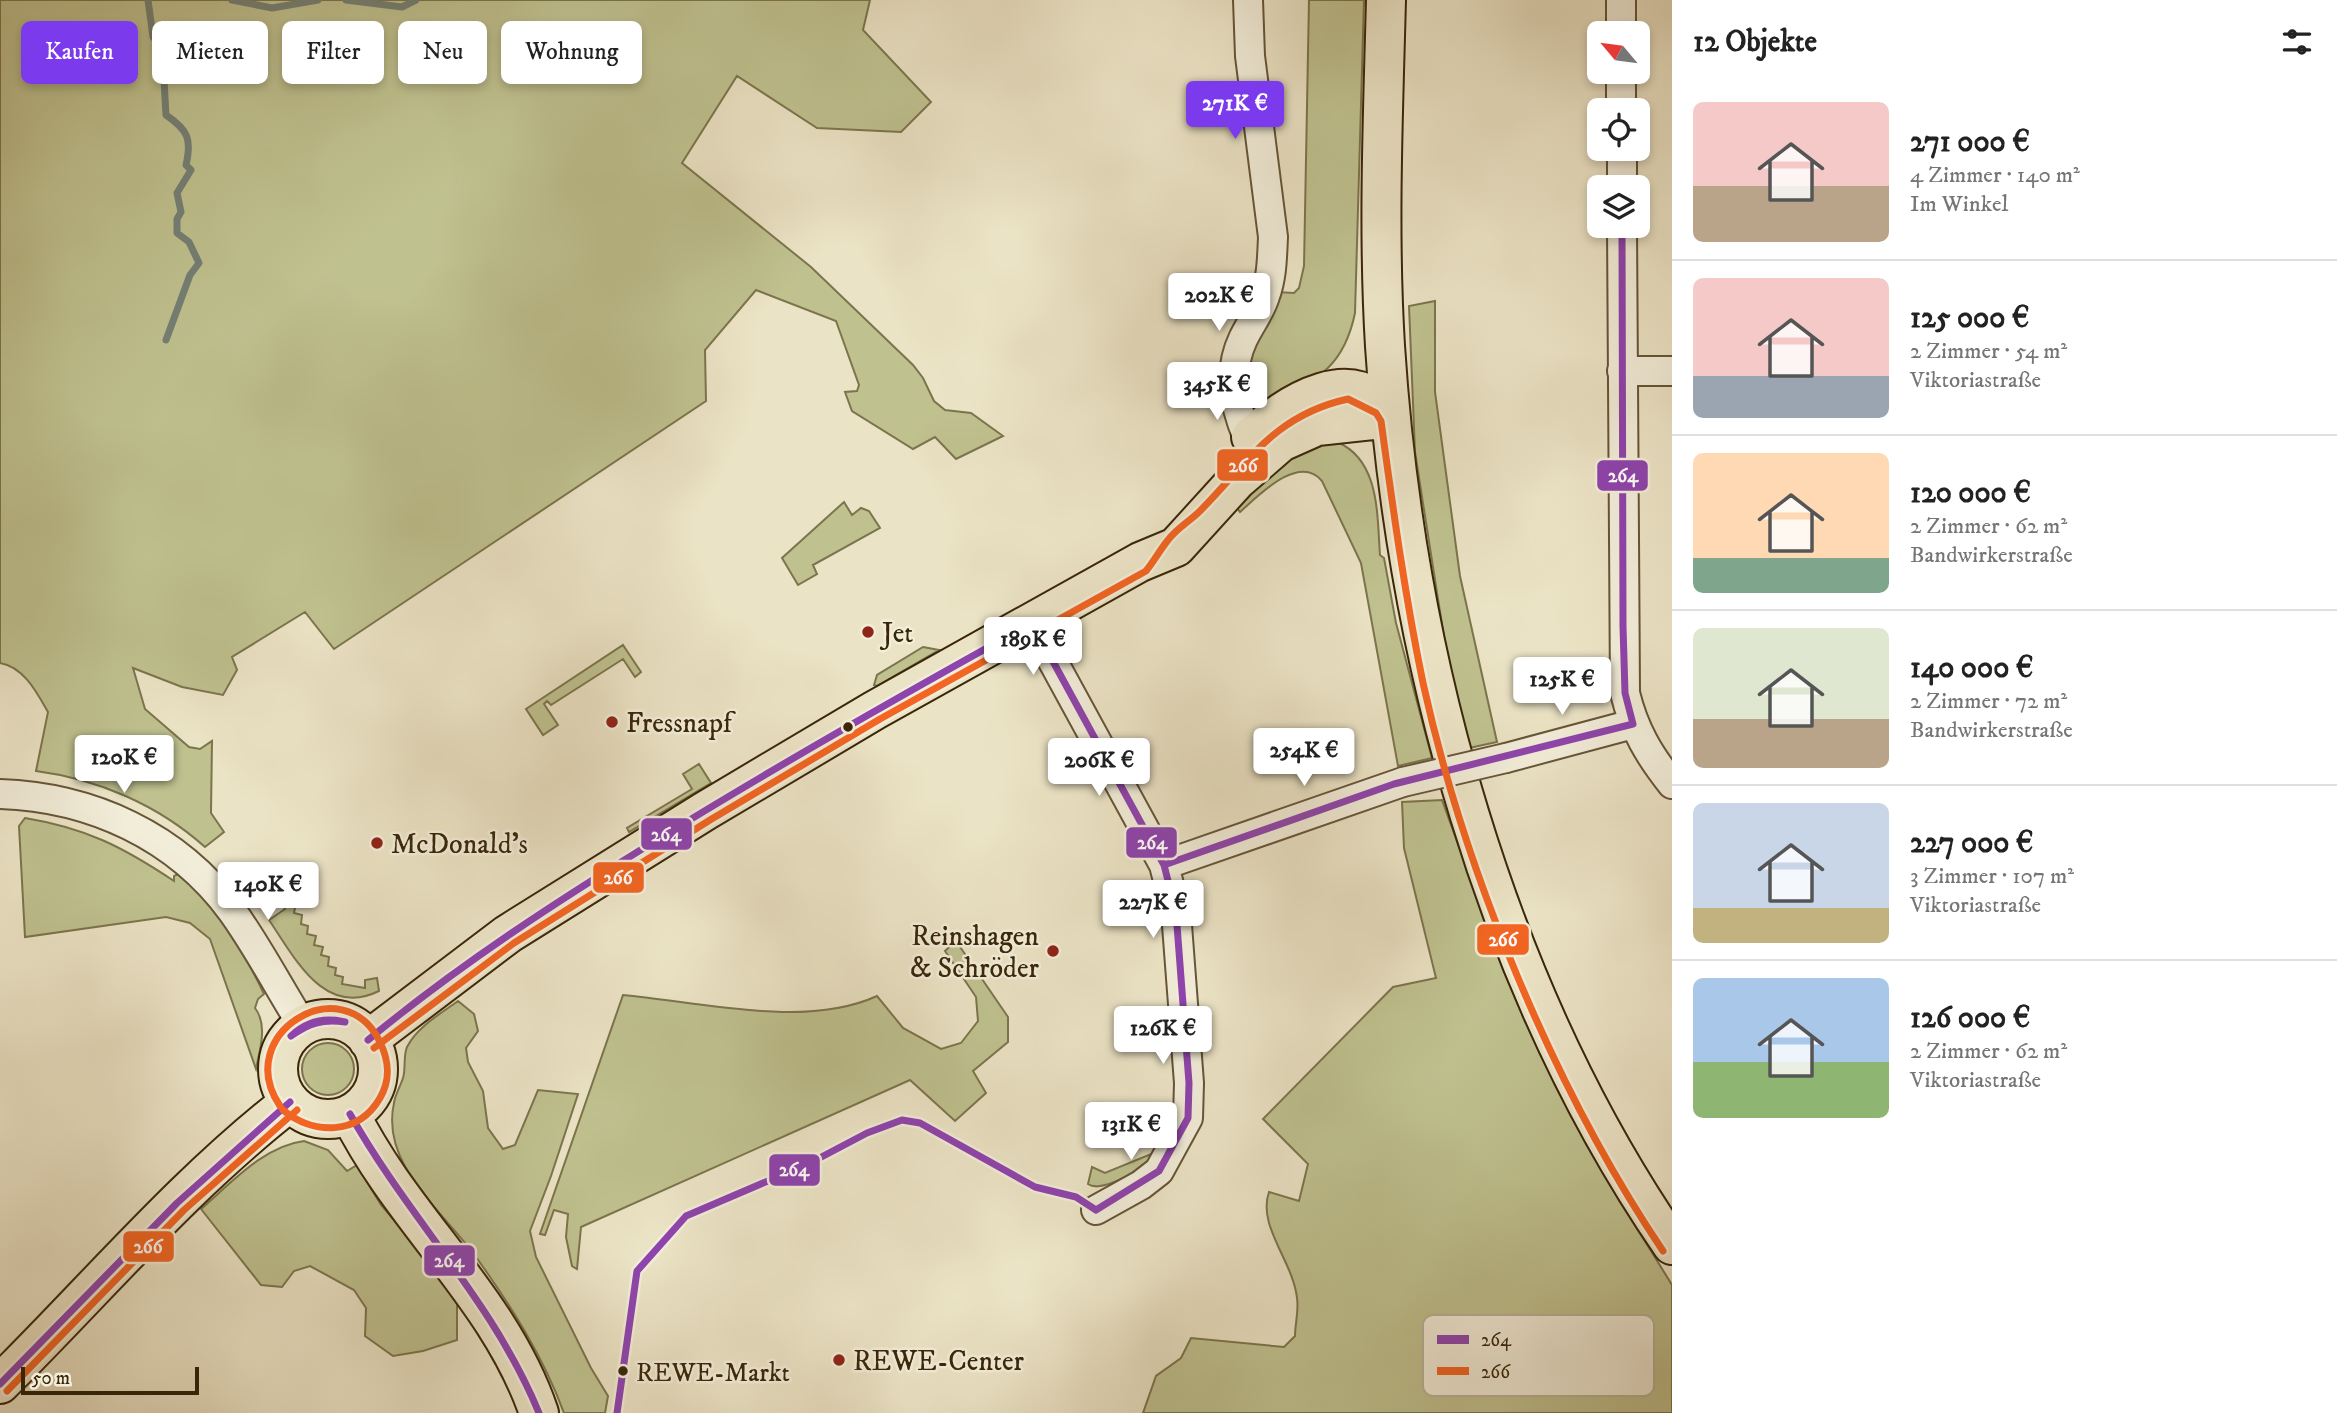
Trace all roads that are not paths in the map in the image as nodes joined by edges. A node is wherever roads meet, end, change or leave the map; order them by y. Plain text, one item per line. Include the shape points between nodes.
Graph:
1 (1248, 0) edge
2 (1385, 0) edge
3 (1621, 0) edge
4 (1621, 21) edge
5 (1622, 238) edge
6 (1384, 317) junction
7 (1622, 371) junction
8 (1672, 371) edge
9 (1317, 395) junction
10 (1391, 418) junction
11 (1254, 449) junction
12 (1032, 623) junction
13 (1633, 724) junction
14 (1672, 784) edge
15 (0, 793) edge
16 (1164, 865) junction
17 (303, 1026) junction
18 (368, 1040) junction
19 (290, 1102) junction
20 (350, 1114) junction
21 (1096, 1210) dead end
22 (1672, 1245) edge
23 (0, 1384) edge
24 (538, 1413) edge

1 - 11 street via 1250,56 1273,237 1268,286 1233,370 1234,390
2 - 6 main road
3 - 4 street
5 - 7 street
6 - 9 main road via 1356,360
6 - 10 main road
7 - 8 street
7 - 13 street via 1623,640 1625,693
9 - 10 main road via 1348,388 1361,391 1384,406
9 - 11 main road via 1280,414
10 - 11 main road via 1318,426
10 - 22 main road via 1425,639 1450,747 1486,863 1540,1002 1594,1115
11 - 12 main road via 1162,530 1140,562
12 - 16 street
12 - 18 main road via 859,720 554,905 451,975
13 - 14 street
13 - 16 street, bridge via 1403,782
15 - 17 street via 55,799 95,810 144,832 174,852 232,912
16 - 21 street via 1175,912 1188,1118 1159,1171
17 - 18 main road via 339,1020
17 - 19 main road via 285,1043 278,1067
18 - 20 main road via 377,1075 369,1097
19 - 20 main road via 318,1118
19 - 23 main road via 133,1244
20 - 24 main road via 400,1199 489,1311 510,1345

